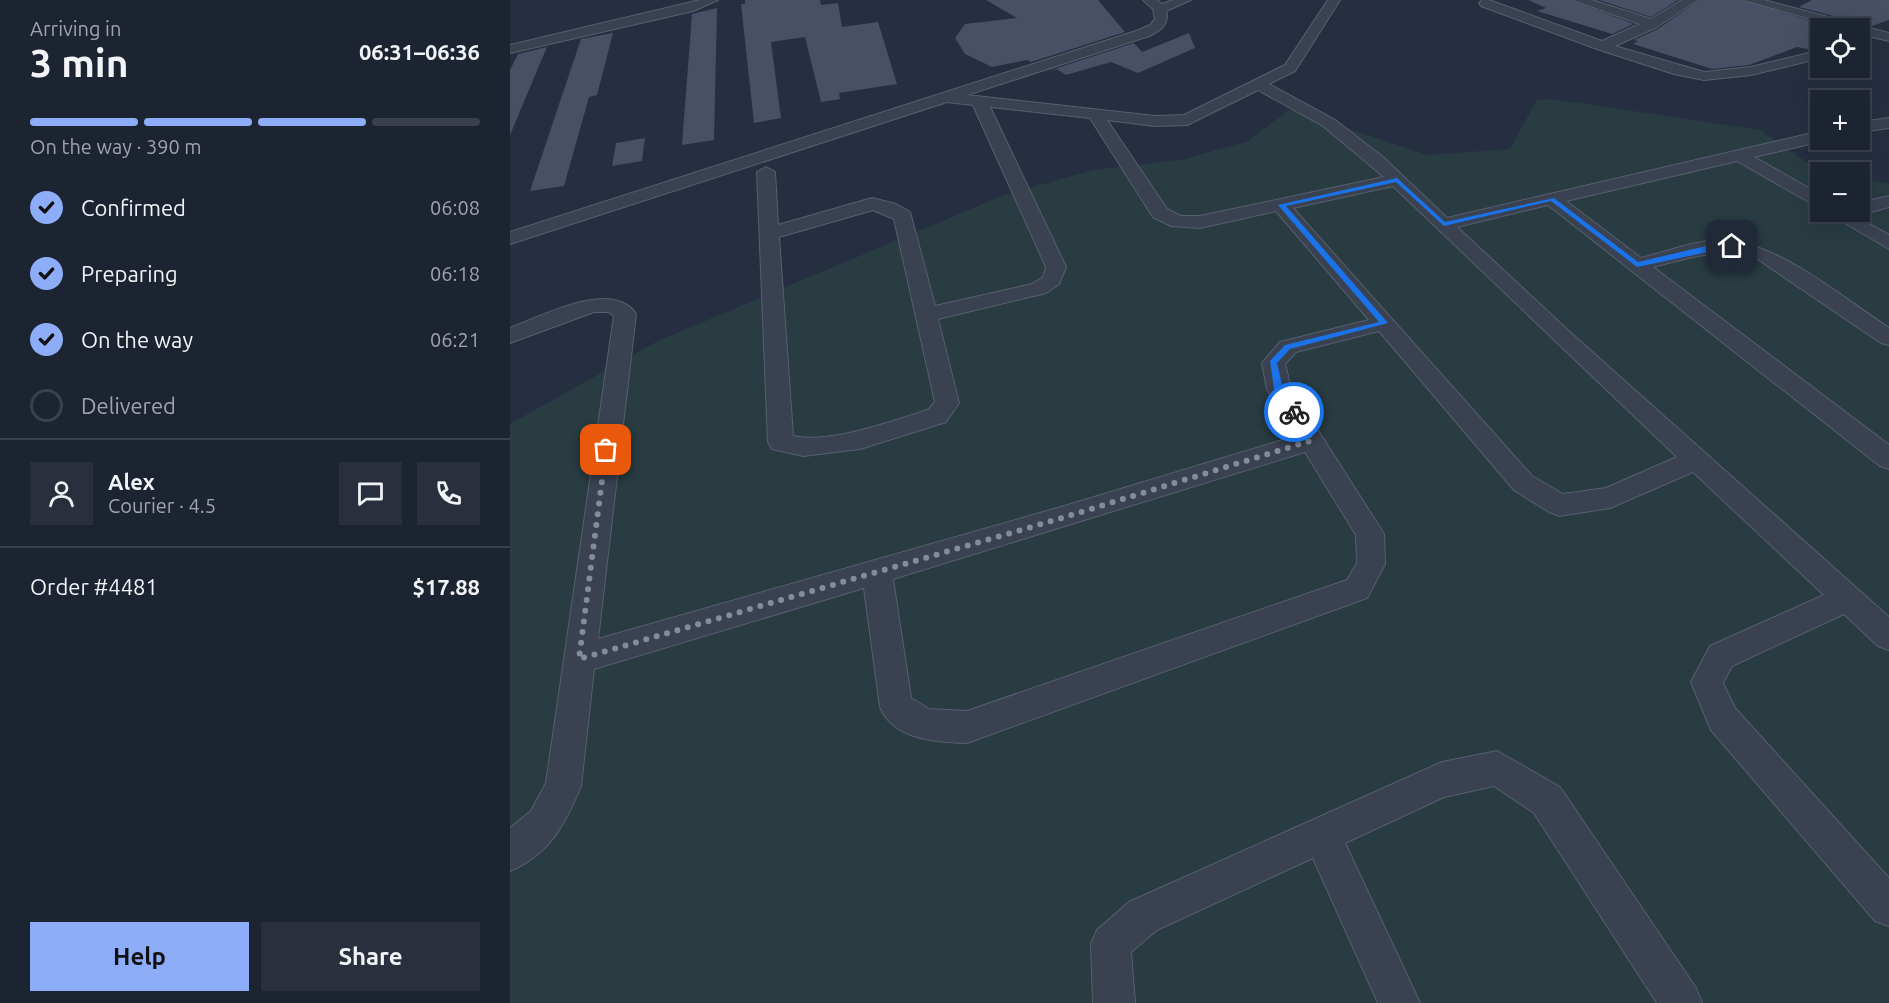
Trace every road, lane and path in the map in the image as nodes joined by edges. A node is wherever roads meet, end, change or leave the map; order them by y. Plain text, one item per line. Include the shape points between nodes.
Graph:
1 (686, 0) edge
2 (705, 0) edge
3 (712, 0) edge
4 (1185, 0) edge
5 (1334, 0) edge
6 (1494, 0) edge
7 (1579, 0) edge
8 (1691, 0) edge
9 (1749, 0) edge
10 (1156, 3) edge
11 (1817, 18) edge
12 (1652, 24) junction
13 (1870, 33) edge
14 (1889, 39) edge
15 (1870, 44) edge
16 (1602, 46) junction
17 (512, 49) dead end
18 (1810, 57) edge
19 (1259, 85) junction
20 (945, 98) junction
21 (980, 103) junction
22 (1094, 113) junction
23 (1889, 123) edge
24 (868, 124) junction
25 (1870, 126) edge
26 (1810, 139) edge
27 (1739, 155) junction
28 (766, 172) junction
29 (1397, 180) junction
30 (1810, 197) edge
31 (1552, 199) junction
32 (1889, 201) edge
33 (1281, 205) junction
34 (1870, 206) edge
35 (1856, 222) edge
36 (1444, 224) junction
37 (770, 234) junction
38 (510, 238) edge
39 (1889, 243) edge
40 (510, 256) edge
41 (1637, 265) junction
42 (926, 315) junction
43 (1384, 323) junction
44 (510, 336) edge
45 (1889, 338) edge
46 (1313, 440) junction
47 (1889, 459) edge
48 (1696, 460) junction
49 (877, 572) junction
50 (1847, 598) junction
51 (1889, 636) edge
52 (579, 659) junction
53 (1322, 835) junction
54 (510, 852) edge
55 (1889, 907) edge
56 (1114, 1003) edge
57 (1398, 1003) edge
58 (1681, 1003) edge

1 - 2 street
3 - 17 street
4 - 10 street
5 - 19 street via 1290,68
6 - 16 street via 1485,3
7 - 12 street
8 - 12 street
9 - 11 street
10 - 20 street via 1162,13 1160,24 1144,33
12 - 16 street
13 - 14 street
14 - 15 street
16 - 18 street via 1704,76 1750,71
19 - 22 street via 1187,120 1155,121
19 - 29 street via 1329,123
20 - 21 street
20 - 24 street
21 - 22 street
21 - 42 street via 1056,267 1052,280 1040,289
22 - 33 street via 1160,213 1178,222 1200,222
23 - 25 street
24 - 28 street via 832,151
24 - 38 street
26 - 27 street
27 - 30 street
27 - 31 street
28 - 37 street
28 - 40 street
29 - 33 street
29 - 36 street
31 - 36 street
31 - 41 street
32 - 34 street
33 - 43 street
35 - 39 street
36 - 48 street
37 - 42 street via 872,204 889,208 903,216
37 - 42 street via 781,442 803,447 860,440 938,416 947,403
41 - 45 street via 1715,246 1762,254
41 - 47 street
43 - 46 street via 1288,347 1273,363 1279,389
43 - 48 street via 1523,483 1559,505 1610,498
44 - 52 street via 591,306 613,305 625,314
46 - 49 street
46 - 49 street via 1370,534 1371,564 1357,589 967,727 925,724 896,707
48 - 50 street
49 - 52 street
50 - 51 street
50 - 55 street via 1721,656 1707,682 1723,719
52 - 54 street via 563,786 544,824
53 - 56 street via 1143,916 1111,944
53 - 57 street
53 - 58 street via 1442,780 1497,768 1547,800

